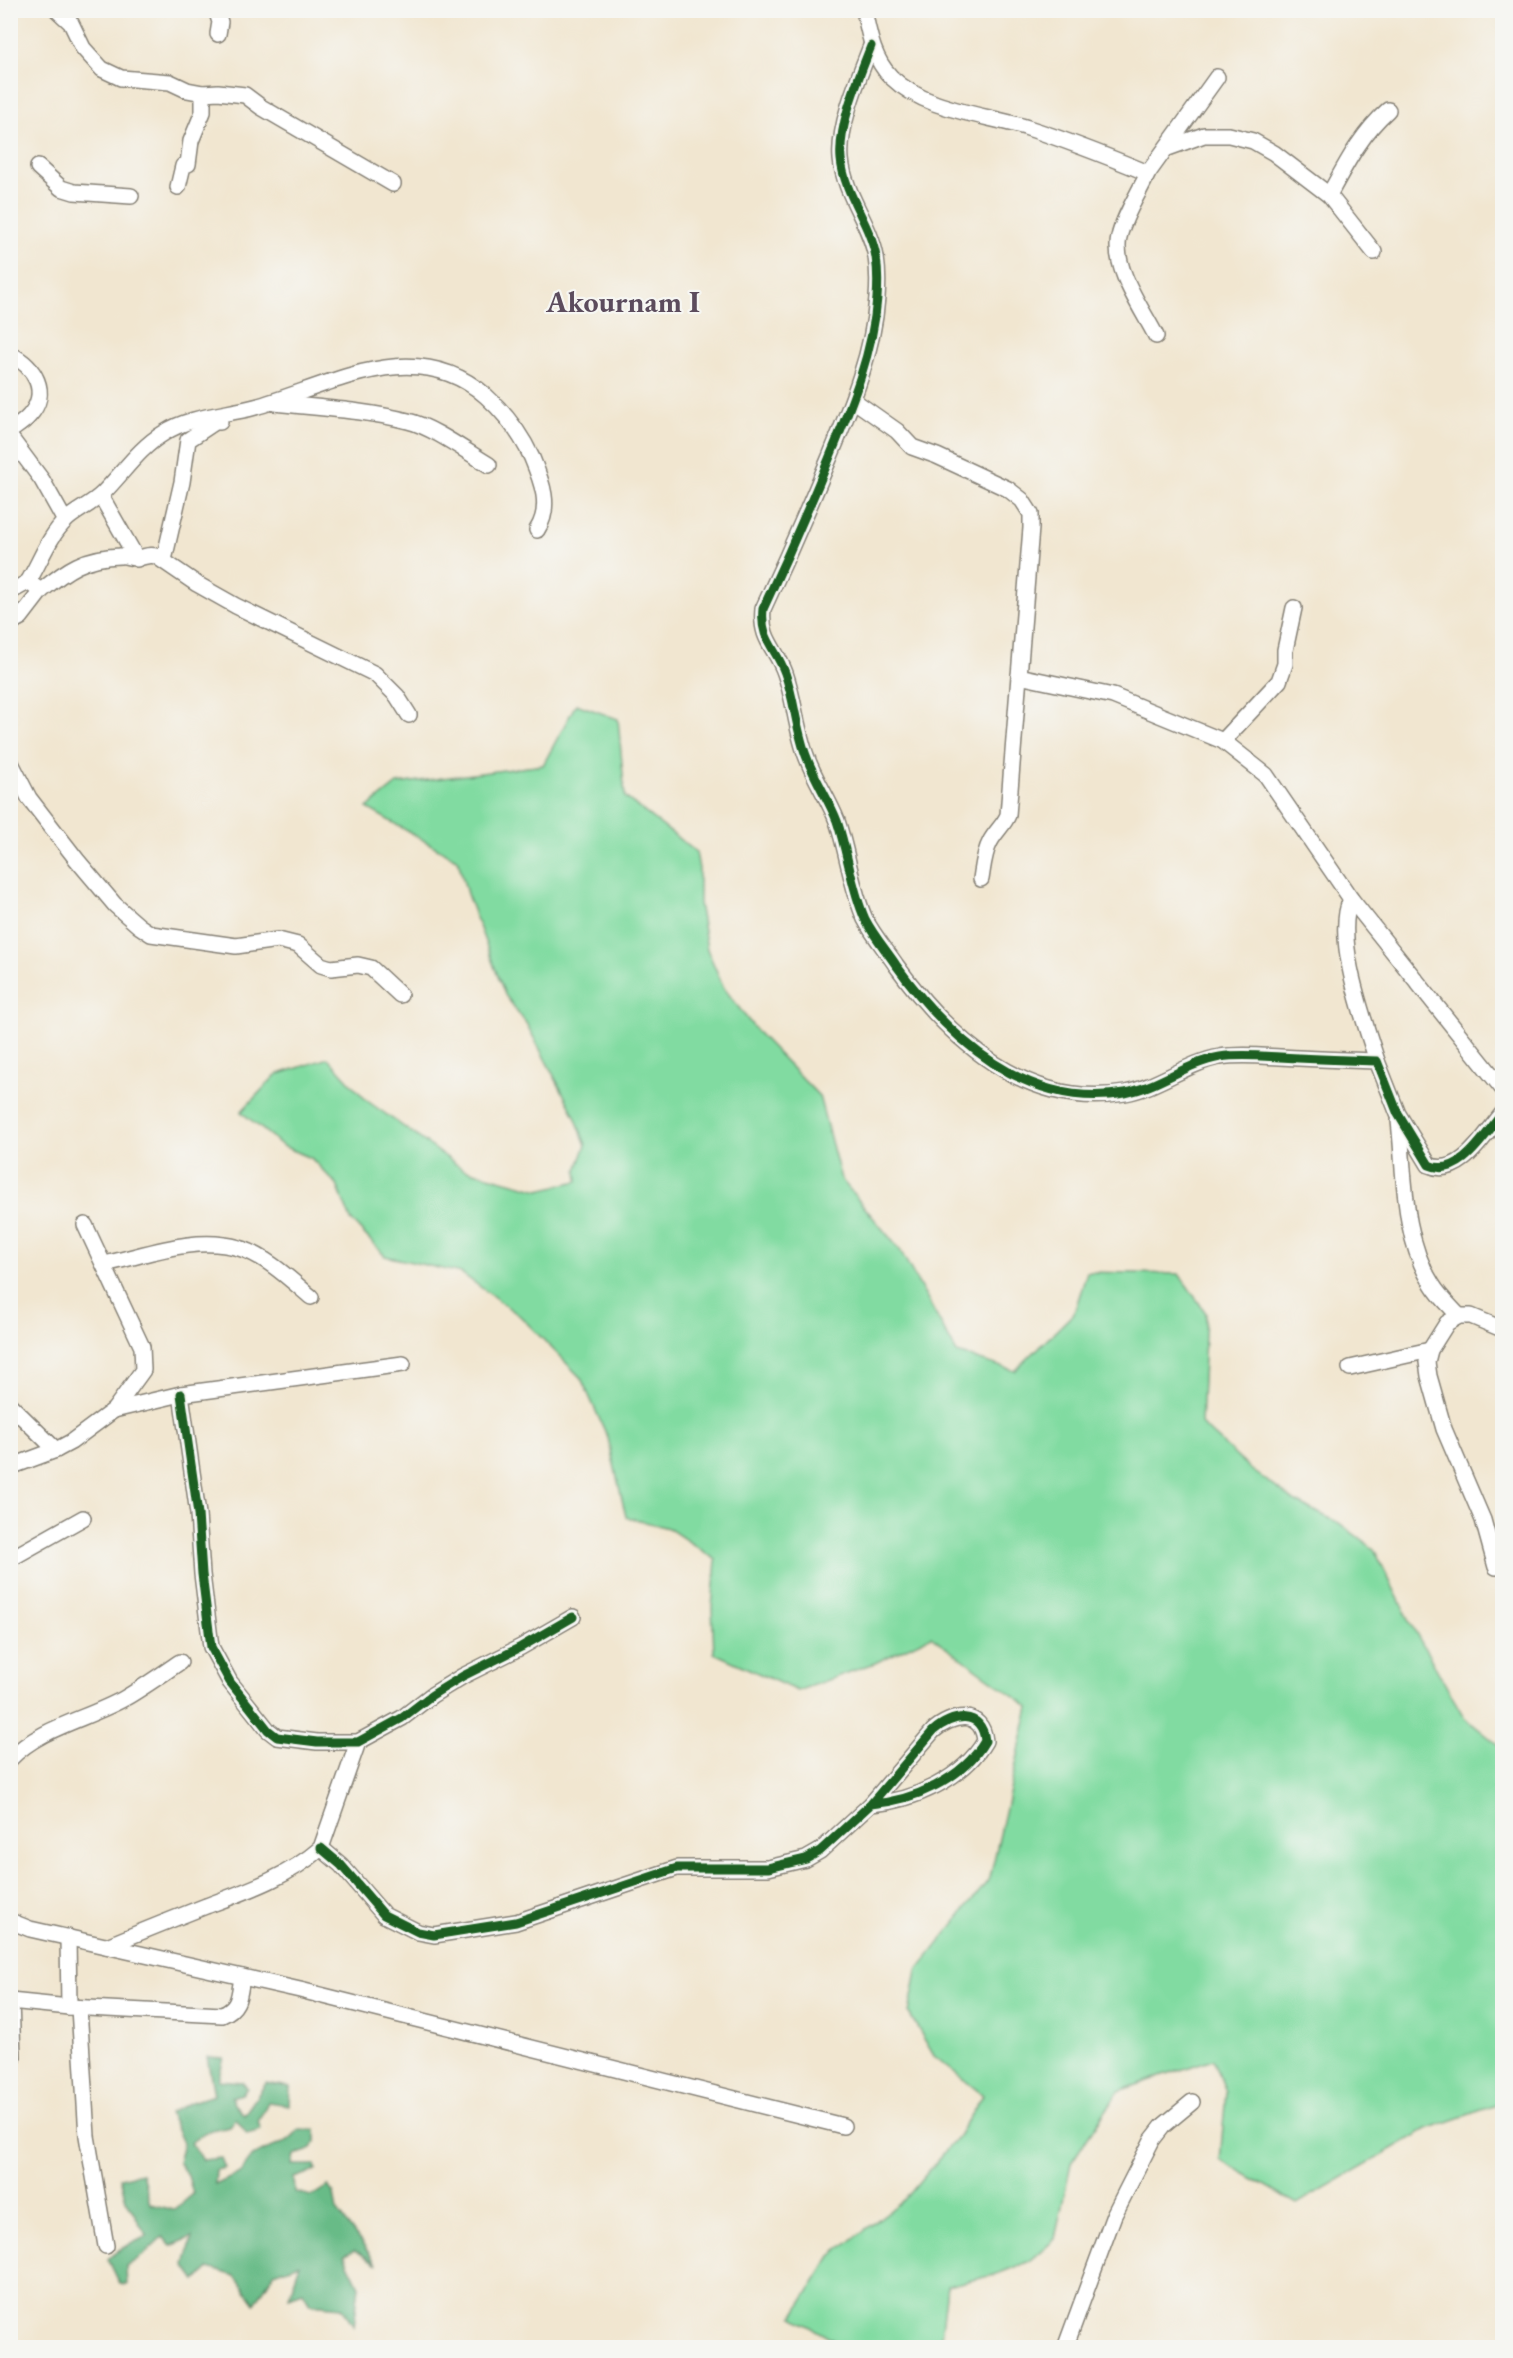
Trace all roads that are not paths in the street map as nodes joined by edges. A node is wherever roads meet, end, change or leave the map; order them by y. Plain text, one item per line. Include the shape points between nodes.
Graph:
1 (57, 10) edge
2 (216, 10) edge
3 (864, 10) edge
4 (218, 34) dead end
5 (871, 46) junction
6 (1217, 77) dead end
7 (203, 93) junction
8 (1388, 110) dead end
9 (1168, 148) junction
10 (38, 167) dead end
11 (1148, 173) junction
12 (393, 184) dead end
13 (178, 187) dead end
14 (1329, 195) junction
15 (131, 196) dead end
16 (1374, 252) dead end
17 (1156, 336) dead end
18 (10, 354) edge
19 (853, 400) junction
20 (263, 404) junction
21 (180, 425) junction
22 (10, 431) edge
23 (10, 437) edge
24 (188, 440) junction
25 (489, 465) dead end
26 (100, 496) junction
27 (65, 521) junction
28 (537, 530) dead end
29 (137, 559) junction
30 (164, 560) junction
31 (28, 582) junction
32 (41, 591) junction
33 (10, 592) edge
34 (1294, 608) dead end
35 (10, 623) edge
36 (1019, 676) junction
37 (410, 715) dead end
38 (1223, 741) junction
39 (10, 761) edge
40 (981, 879) dead end
41 (1351, 899) junction
42 (400, 995) dead end
43 (1377, 1061) junction
44 (1503, 1088) edge
45 (1398, 1114) junction
46 (1503, 1114) edge
47 (85, 1226) dead end
48 (104, 1264) junction
49 (311, 1297) dead end
50 (1459, 1316) junction
51 (1503, 1329) edge
52 (1430, 1350) junction
53 (403, 1364) dead end
54 (1350, 1368) dead end
55 (181, 1394) junction
56 (10, 1405) edge
57 (114, 1410) junction
58 (56, 1450) junction
59 (10, 1467) edge
60 (83, 1518) dead end
61 (10, 1559) edge
62 (1496, 1567) dead end
63 (573, 1617) dead end
64 (180, 1662) dead end
65 (358, 1742) junction
66 (10, 1759) edge
67 (871, 1804) junction
68 (321, 1848) junction
69 (10, 1921) edge
70 (68, 1937) junction
71 (107, 1946) junction
72 (242, 1977) junction
73 (11, 2001) edge
74 (74, 2008) junction
75 (10, 2064) edge
76 (1192, 2102) dead end
77 (843, 2126) dead end
78 (106, 2246) dead end
79 (1065, 2348) edge

1 - 7 street via 71,23 83,48 102,69 120,78 170,82
2 - 4 street
3 - 5 street
5 - 11 street via 890,76 911,93 1027,128
5 - 19 street via 853,94 841,160 876,257 877,275 869,346
6 - 9 street
7 - 12 street via 245,95
7 - 13 street via 203,112
8 - 14 street via 1352,153
9 - 11 street
9 - 14 street via 1204,135 1229,135 1253,141
10 - 15 street via 61,188
11 - 17 street via 1119,237 1118,249 1124,275
14 - 16 street
18 - 22 street via 23,360 39,385 39,401 30,415
19 - 36 street via 897,431 912,447 1008,489 1022,500 1030,514 1031,528
19 - 43 street via 764,609 762,626 787,678 807,758 835,818 865,920 916,993 980,1056 1029,1083 1059,1093 1125,1093 1195,1063 1221,1057
20 - 21 street
20 - 24 street via 240,416 215,422
20 - 25 street via 351,411 410,421
20 - 28 street via 387,366 437,369 463,379 497,405 523,436 541,479 546,505
21 - 24 street
21 - 26 street via 151,441
23 - 27 street via 42,480
24 - 30 street
26 - 27 street
26 - 29 street
27 - 31 street
29 - 30 street via 149,554
29 - 32 street via 123,555 92,559 65,571
30 - 37 street via 236,606 375,674
31 - 32 street
31 - 33 street
32 - 35 street via 21,617
34 - 38 street via 1279,681
36 - 38 street via 1113,696
36 - 40 street via 1008,814 990,840
38 - 41 street via 1266,775
39 - 42 street via 30,798 77,860 115,905 151,934 236,946 278,940 298,945 331,968 371,968
41 - 43 street via 1346,926 1352,979
41 - 44 street
43 - 45 street
45 - 46 street via 1429,1165 1443,1168 1466,1156
45 - 50 street via 1405,1193 1419,1256 1432,1285
47 - 48 street
48 - 49 street via 196,1243 214,1243 241,1248 276,1268
48 - 57 street via 144,1359 143,1370
50 - 51 street via 1471,1316
50 - 52 street via 1447,1323
52 - 54 street
52 - 62 street via 1429,1376 1444,1428 1483,1521
53 - 55 street
55 - 57 street
55 - 65 street via 211,1647 230,1682 277,1737 317,1743
56 - 58 street
57 - 58 street
58 - 59 street
60 - 61 street
63 - 65 street via 462,1676 402,1718
64 - 66 street via 124,1698 40,1736
65 - 68 street
67 - 67 street via 943,1721 955,1718 980,1723 985,1742 971,1761 914,1796
67 - 68 street via 807,1859 768,1868 677,1868 516,1922 434,1935 418,1932 384,1915
68 - 71 street via 260,1886
69 - 70 street
70 - 71 street
70 - 74 street
71 - 72 street
72 - 74 street via 237,2006 222,2015
72 - 77 street
73 - 74 street
73 - 75 street
74 - 78 street via 87,2136
76 - 79 street via 1152,2140 1114,2215

